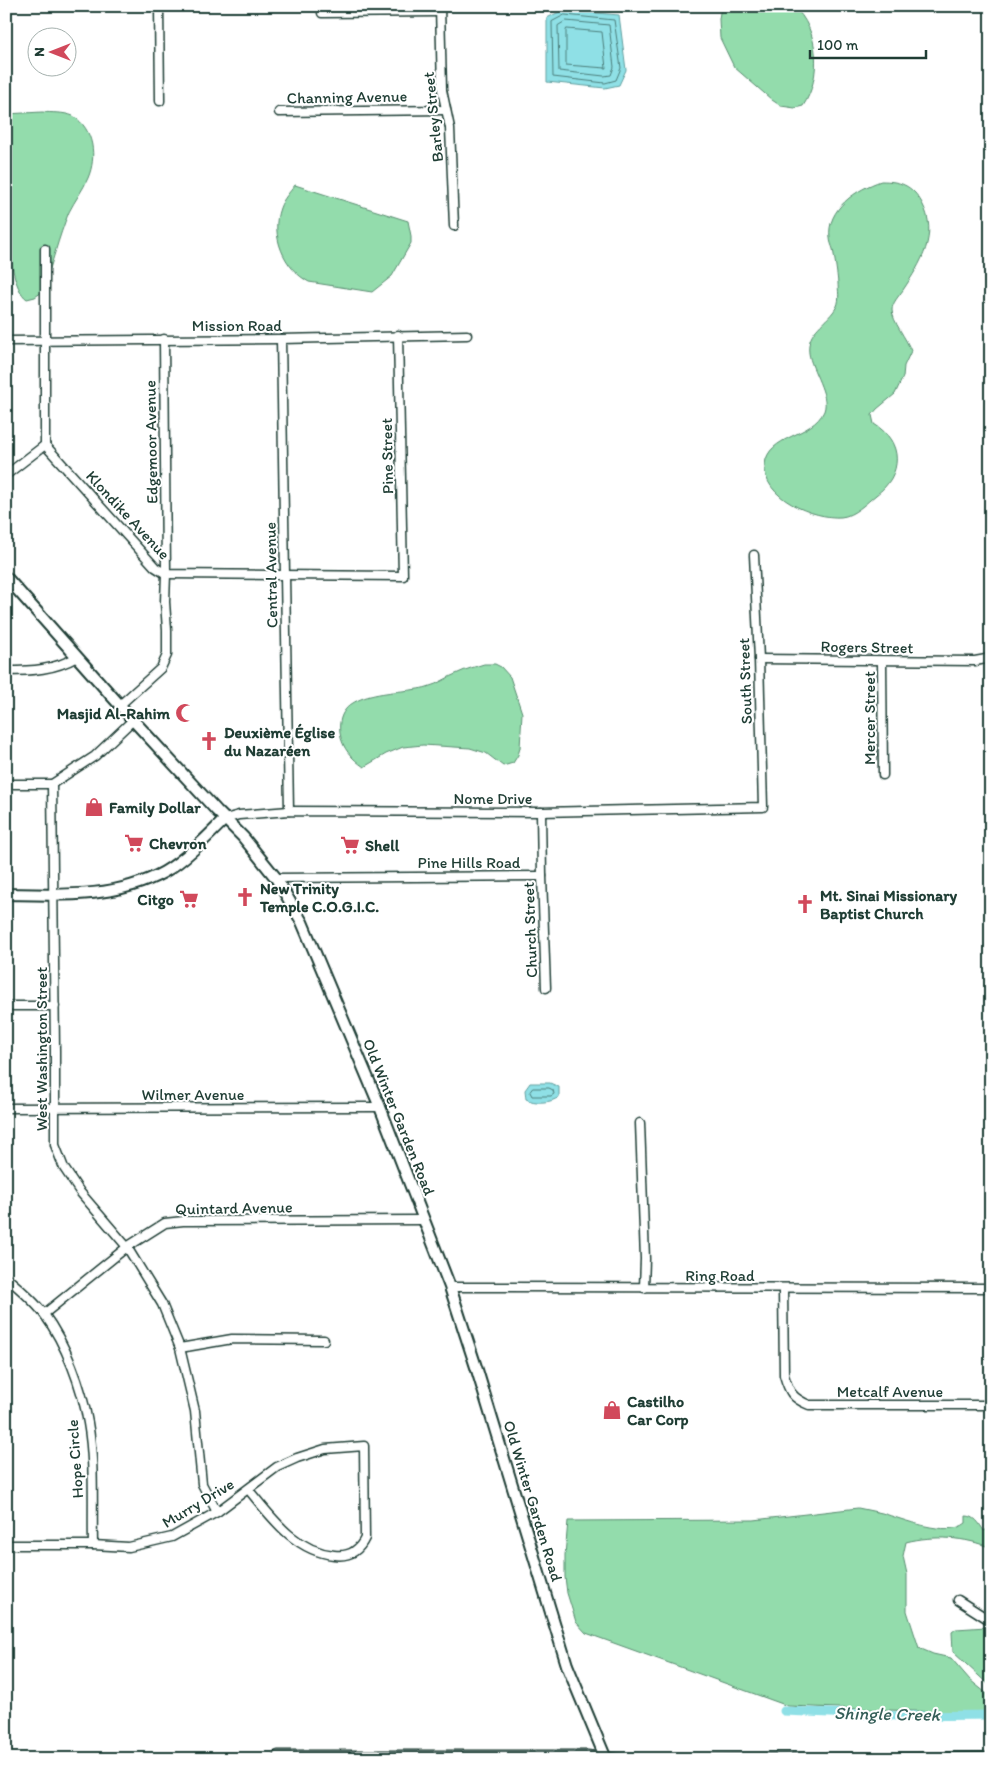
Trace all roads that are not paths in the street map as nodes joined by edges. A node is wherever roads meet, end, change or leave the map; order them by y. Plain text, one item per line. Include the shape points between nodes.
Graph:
1 (160, 6) edge
2 (440, 9) edge
3 (322, 13) dead end
4 (160, 101) dead end
5 (446, 110) junction
6 (279, 112) dead end
7 (454, 226) dead end
8 (45, 249) dead end
9 (467, 335) dead end
10 (398, 336) junction
11 (164, 339) junction
12 (281, 339) junction
13 (6, 341) edge
14 (45, 341) junction
15 (45, 445) junction
16 (6, 474) edge
17 (754, 555) dead end
18 (166, 574) junction
19 (284, 575) junction
20 (403, 576) joint
21 (6, 577) edge
22 (991, 655) edge
23 (77, 658) junction
24 (759, 659) junction
25 (882, 661) junction
26 (6, 671) edge
27 (120, 705) junction
28 (133, 720) junction
29 (883, 775) dead end
30 (6, 784) edge
31 (52, 784) junction
32 (763, 808) joint
33 (289, 811) junction
34 (541, 812) junction
35 (225, 819) junction
36 (542, 876) junction
37 (276, 878) junction
38 (6, 894) edge
39 (54, 895) junction
40 (546, 988) dead end
41 (6, 1006) edge
42 (55, 1006) junction
43 (380, 1106) junction
44 (6, 1108) edge
45 (54, 1108) junction
46 (640, 1123) dead end
47 (424, 1220) junction
48 (126, 1247) junction
49 (6, 1277) edge
50 (450, 1287) junction
51 (644, 1288) junction
52 (991, 1288) edge
53 (783, 1289) junction
54 (44, 1314) junction
55 (324, 1340) dead end
56 (180, 1348) junction
57 (991, 1405) edge
58 (248, 1489) junction
59 (217, 1512) junction
60 (6, 1545) edge
61 (92, 1545) junction
62 (958, 1600) dead end
63 (991, 1621) edge
64 (278, 1756) dead end
65 (291, 1757) edge
66 (539, 1757) edge
67 (991, 1757) edge
68 (605, 1758) edge
69 (625, 1759) edge
70 (698, 1759) edge

1 - 4 street
2 - 3 street
2 - 5 street, Barley Street via 442,90
5 - 6 street, Channing Avenue
5 - 7 street, Barley Street via 450,128
8 - 14 street
9 - 10 street, Mission Road
10 - 12 street, Mission Road
10 - 20 street, Pine Street
11 - 12 street, Mission Road
11 - 14 street, Mission Road
11 - 18 street, Edgemoor Avenue
12 - 19 street, Central Avenue
13 - 14 street, Mission Road
14 - 15 street
15 - 16 street
15 - 18 street, Klondike Avenue via 155,567
17 - 24 street, South Street
18 - 19 street, Klondike Avenue
18 - 27 street, Edgemoor Avenue via 167,655 161,668
19 - 20 street, Klondike Avenue
19 - 33 street, Central Avenue
21 - 23 main road, Old Winter Garden Road
22 - 25 street, Rogers Street via 976,661
23 - 26 street via 40,671
23 - 27 main road, Old Winter Garden Road
24 - 25 street, Rogers Street
24 - 32 street, South Street
25 - 29 street, Mercer Street
27 - 28 main road, Old Winter Garden Road
28 - 31 street via 95,756
28 - 35 main road, Old Winter Garden Road
30 - 31 street
31 - 39 street, West Washington Street
32 - 34 street, Nome Drive
33 - 34 street, Nome Drive
33 - 35 street, Nome Drive
34 - 36 street, Church Street
35 - 37 main road, Old Winter Garden Road
35 - 39 main road via 165,872 110,892
36 - 37 street, Pine Hills Road
36 - 40 street, Church Street
37 - 43 main road, Old Winter Garden Road via 302,922
38 - 39 main road
39 - 42 street, West Washington Street
41 - 42 street
42 - 45 street, West Washington Street
43 - 45 street, Wilmer Avenue
43 - 47 main road, Old Winter Garden Road
44 - 45 street, Wilmer Avenue
45 - 48 street, West Washington Street via 55,1145 64,1168
46 - 51 street
47 - 48 street, Quintard Avenue via 183,1221 165,1223
47 - 50 main road, Old Winter Garden Road
48 - 54 street, Quintard Avenue
48 - 56 street, West Washington Street via 162,1304
49 - 54 street, Hope Circle
50 - 51 street, Ring Road
50 - 68 main road, Old Winter Garden Road via 567,1665
51 - 53 street, Ring Road
52 - 53 street, Ring Road
53 - 57 street, Metcalf Avenue via 784,1375 787,1387 798,1400 809,1405
54 - 61 street, Hope Circle via 79,1384 89,1424
55 - 56 street via 232,1339
56 - 59 street, West Washington Street via 194,1411 202,1484
58 - 58 street, Murry Drive via 277,1467 297,1458 326,1449 364,1446 365,1538 356,1552 341,1556 323,1554 302,1545 280,1528
58 - 59 street, Murry Drive
59 - 61 street, Murry Drive via 172,1537 129,1547
60 - 61 street, Murry Drive
62 - 63 street
64 - 65 street
65 - 66 street
66 - 68 street via 587,1755
67 - 70 street
68 - 69 street

